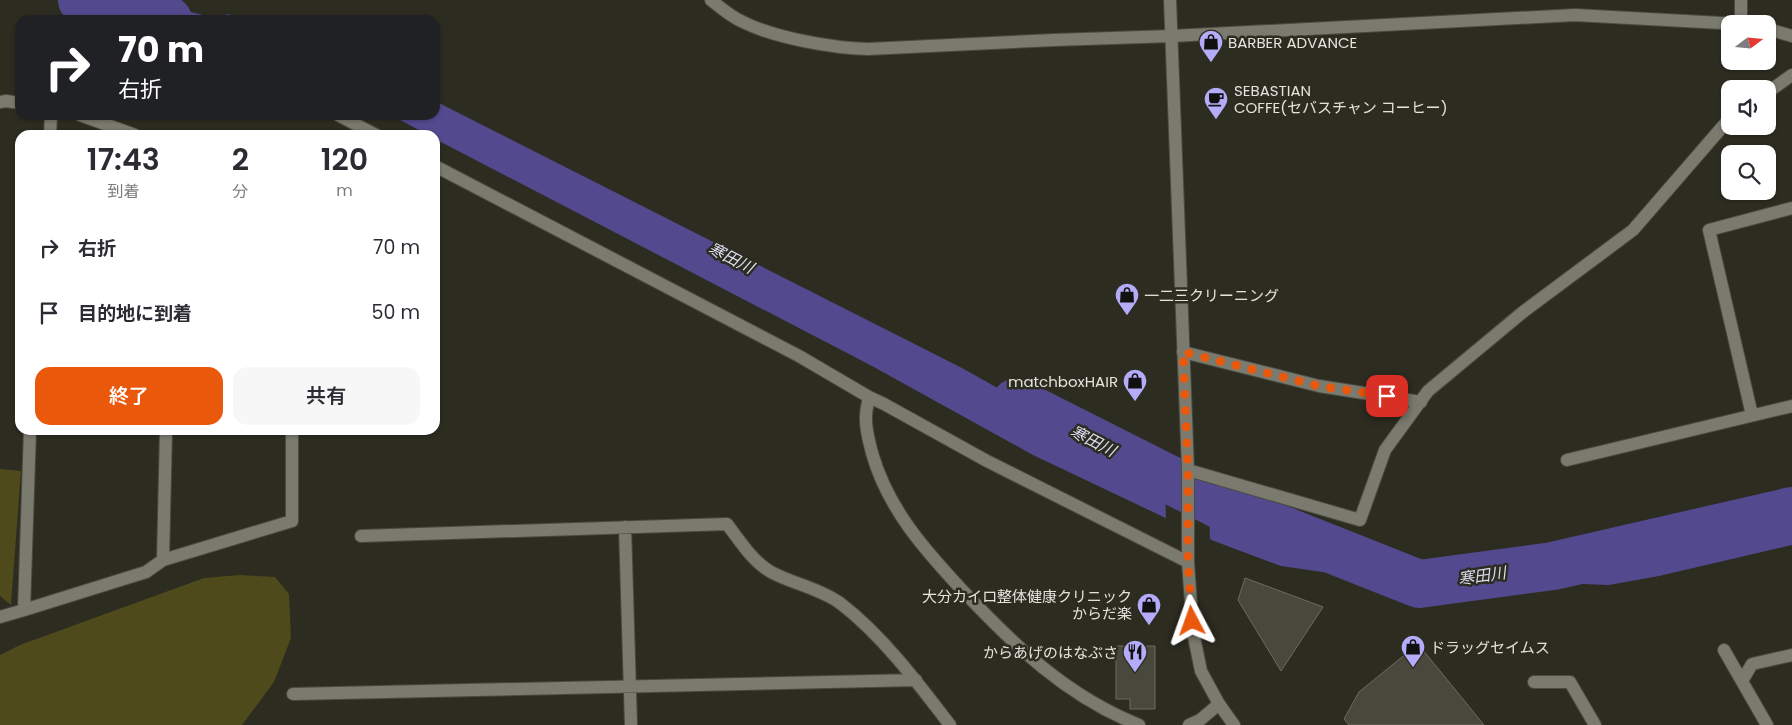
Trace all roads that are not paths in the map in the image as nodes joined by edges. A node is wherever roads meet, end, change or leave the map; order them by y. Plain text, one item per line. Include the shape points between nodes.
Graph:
1 (711, 0) edge
2 (1170, 0) edge
3 (1742, 0) edge
4 (1741, 15) edge
5 (1721, 23) edge
6 (1776, 31) edge
7 (1172, 36) junction
8 (1792, 36) edge
9 (1792, 75) edge
10 (1776, 86) edge
11 (0, 102) edge
12 (15, 102) edge
13 (94, 120) edge
14 (348, 120) edge
15 (1721, 128) edge
16 (121, 130) edge
17 (366, 130) edge
18 (440, 169) edge
19 (1792, 208) edge
20 (1183, 352) junction
21 (869, 397) junction
22 (1421, 402) junction
23 (1792, 406) edge
24 (1752, 415) junction
25 (30, 435) edge
26 (166, 435) edge
27 (292, 435) edge
28 (1567, 460) dead end
29 (1188, 470) junction
30 (625, 528) junction
31 (361, 536) dead end
32 (163, 560) junction
33 (1188, 562) junction
34 (24, 610) junction
35 (0, 617) edge
36 (1724, 650) dead end
37 (1792, 655) edge
38 (916, 680) junction
39 (1742, 681) junction
40 (1534, 682) dead end
41 (630, 687) junction
42 (293, 694) dead end
43 (1219, 704) junction
44 (631, 725) edge
45 (950, 725) edge
46 (1139, 725) edge
47 (1189, 725) edge
48 (1234, 725) edge
49 (1594, 725) edge
50 (1767, 725) edge

1 - 7 street via 742,22 766,32 850,48
2 - 7 street
3 - 4 street
5 - 7 street via 1575,15
6 - 8 street
7 - 20 street
9 - 10 street
11 - 12 street
13 - 16 street
14 - 17 street
15 - 22 street via 1633,230 1523,312 1428,391
18 - 21 street via 799,356
19 - 24 street via 1709,230
20 - 22 street via 1319,386
20 - 29 street
21 - 33 street via 987,461
21 - 46 street via 867,430 882,484 923,547 1029,658 1085,698 1115,716
22 - 29 street via 1385,450 1360,520
23 - 24 street
24 - 28 street
25 - 34 street
26 - 32 street
27 - 32 street via 292,522
29 - 33 street
30 - 31 street
30 - 38 street via 727,524 770,572 839,603
30 - 41 street
32 - 34 street via 146,572
33 - 43 street via 1195,649 1201,671
34 - 35 street
36 - 39 street
37 - 39 street via 1752,664
38 - 41 street
38 - 45 street
39 - 50 street
40 - 49 street via 1570,682
41 - 42 street
41 - 44 street
43 - 47 street
43 - 48 street

